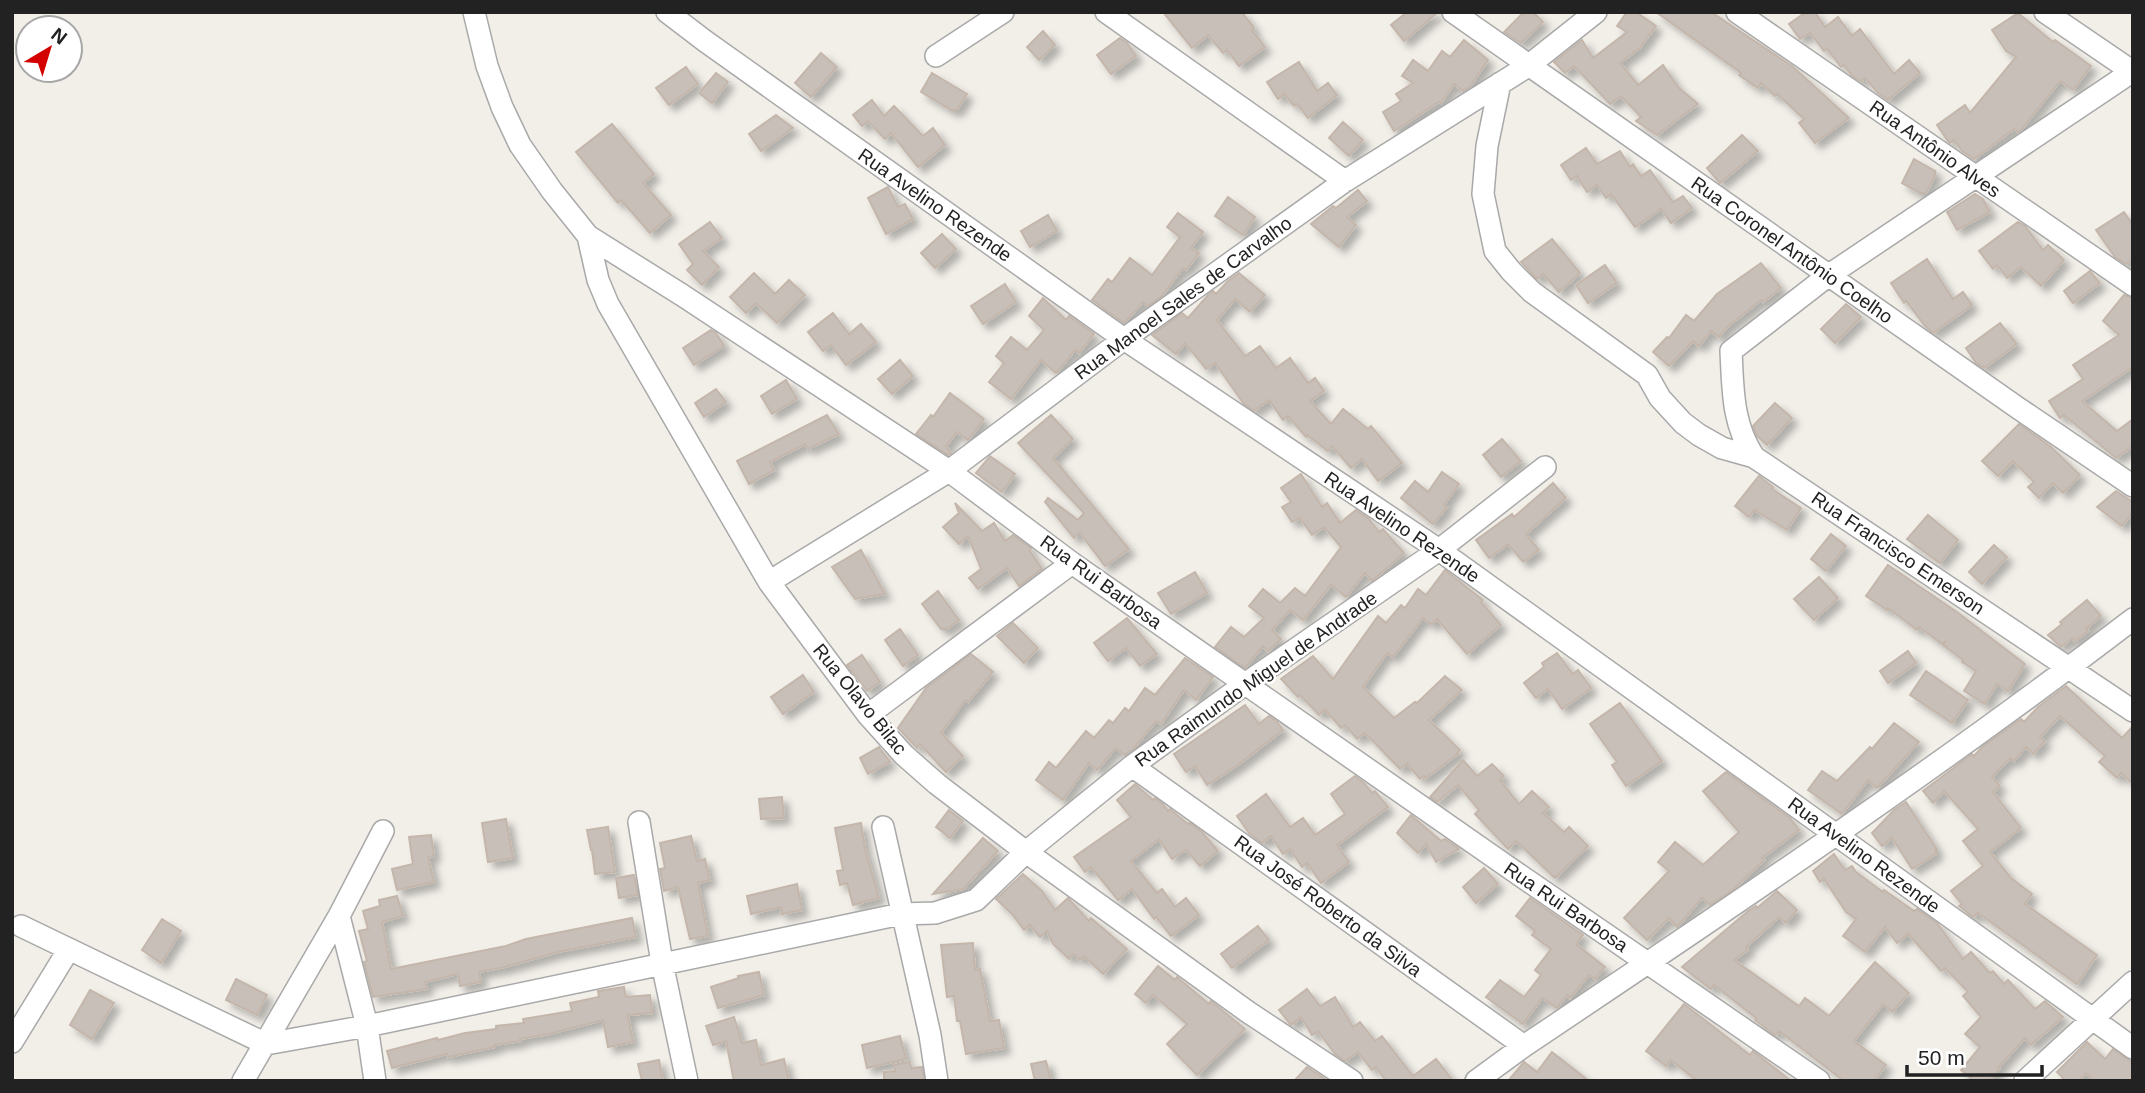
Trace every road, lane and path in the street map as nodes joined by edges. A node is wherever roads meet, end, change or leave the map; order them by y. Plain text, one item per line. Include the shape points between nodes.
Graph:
1 (474, 12) edge
2 (667, 12) edge
3 (1003, 12) edge
4 (1106, 12) edge
5 (1453, 12) edge
6 (1596, 12) edge
7 (1737, 12) edge
8 (2045, 12) edge
9 (936, 56) dead end
10 (1528, 66) junction
11 (2132, 72) edge
12 (1500, 83) junction
13 (1975, 176) junction
14 (1345, 181) junction
15 (588, 236) junction
16 (1829, 275) junction
17 (2133, 285) edge
18 (1124, 339) junction
19 (1754, 457) junction
20 (1545, 467) dead end
21 (950, 471) junction
22 (2133, 486) edge
23 (1438, 550) junction
24 (1072, 563) junction
25 (769, 582) junction
26 (2133, 619) edge
27 (2070, 667) junction
28 (1245, 684) junction
29 (2133, 711) edge
30 (868, 715) junction
31 (1132, 766) junction
32 (639, 822) dead end
33 (883, 827) dead end
34 (383, 831) dead end
35 (1836, 835) junction
36 (1026, 852) junction
37 (901, 914) junction
38 (339, 916) junction
39 (21, 926) dead end
40 (69, 950) junction
41 (662, 963) junction
42 (1647, 963) junction
43 (2133, 982) edge
44 (2092, 1020) junction
45 (367, 1026) junction
46 (12, 1042) edge
47 (266, 1044) junction
48 (1524, 1046) junction
49 (2133, 1048) edge
50 (243, 1081) edge
51 (375, 1081) edge
52 (687, 1081) edge
53 (937, 1081) edge
54 (1352, 1081) edge
55 (1476, 1081) edge
56 (1819, 1081) edge
57 (2025, 1081) edge

1 - 15 street, Rua Rui Barbosa via 491,76 520,145
2 - 18 street, Rua Avelino Rezende
3 - 9 street
4 - 14 street
5 - 10 street, Rua Coronel Antônio Coelho
6 - 10 street, Rua Manoel Sales de Carvalho
7 - 13 street, Rua Antônio Alves
8 - 11 street
10 - 12 street, Rua Manoel Sales de Carvalho
10 - 16 street, Rua Coronel Antônio Coelho
11 - 13 street
12 - 14 street, Rua Manoel Sales de Carvalho
12 - 19 street via 1483,194 1494,251 1532,292 1647,375 1683,423 1722,448
13 - 16 street
13 - 17 street, Rua Antônio Alves
14 - 18 street, Rua Manoel Sales de Carvalho
15 - 21 street, Rua Rui Barbosa
15 - 25 street, Rua Olavo Bilac via 608,304
16 - 19 street, Rua Francisco Emerson via 1731,351 1735,418
16 - 22 street, Rua Coronel Antônio Coelho
18 - 21 street, Rua Manoel Sales de Carvalho
18 - 23 street, Rua Avelino Rezende
19 - 27 street, Rua Francisco Emerson
20 - 23 street, Rua Raimundo Miguel de Andrade
21 - 24 street, Rua Rui Barbosa
21 - 25 street, Rua Manoel Sales de Carvalho
23 - 28 street, Rua Raimundo Miguel de Andrade
23 - 35 street, Rua Avelino Rezende
24 - 28 street, Rua Rui Barbosa
24 - 30 street
25 - 30 street, Rua Olavo Bilac
26 - 27 street
27 - 29 street, Rua Francisco Emerson
27 - 35 street
28 - 31 street, Rua Raimundo Miguel de Andrade
28 - 42 street, Rua Rui Barbosa
30 - 36 street, Rua Olavo Bilac via 937,784
31 - 36 street, Rua Raimundo Miguel de Andrade
31 - 48 street, Rua José Roberto da Silva
32 - 41 street
33 - 37 street
34 - 38 street
35 - 42 street
35 - 44 street, Rua Avelino Rezende
36 - 37 street, Rua Raimundo Miguel de Andrade via 976,900 935,913
36 - 54 street, Rua Olavo Bilac
37 - 41 street
37 - 53 street
38 - 45 street
38 - 47 street
39 - 40 street
40 - 46 street
40 - 47 street
41 - 45 street
41 - 52 street
42 - 48 street
42 - 56 street, Rua Rui Barbosa
43 - 44 street
44 - 49 street, Rua Avelino Rezende
44 - 57 street
45 - 47 street
45 - 51 street
47 - 50 street
48 - 55 street

